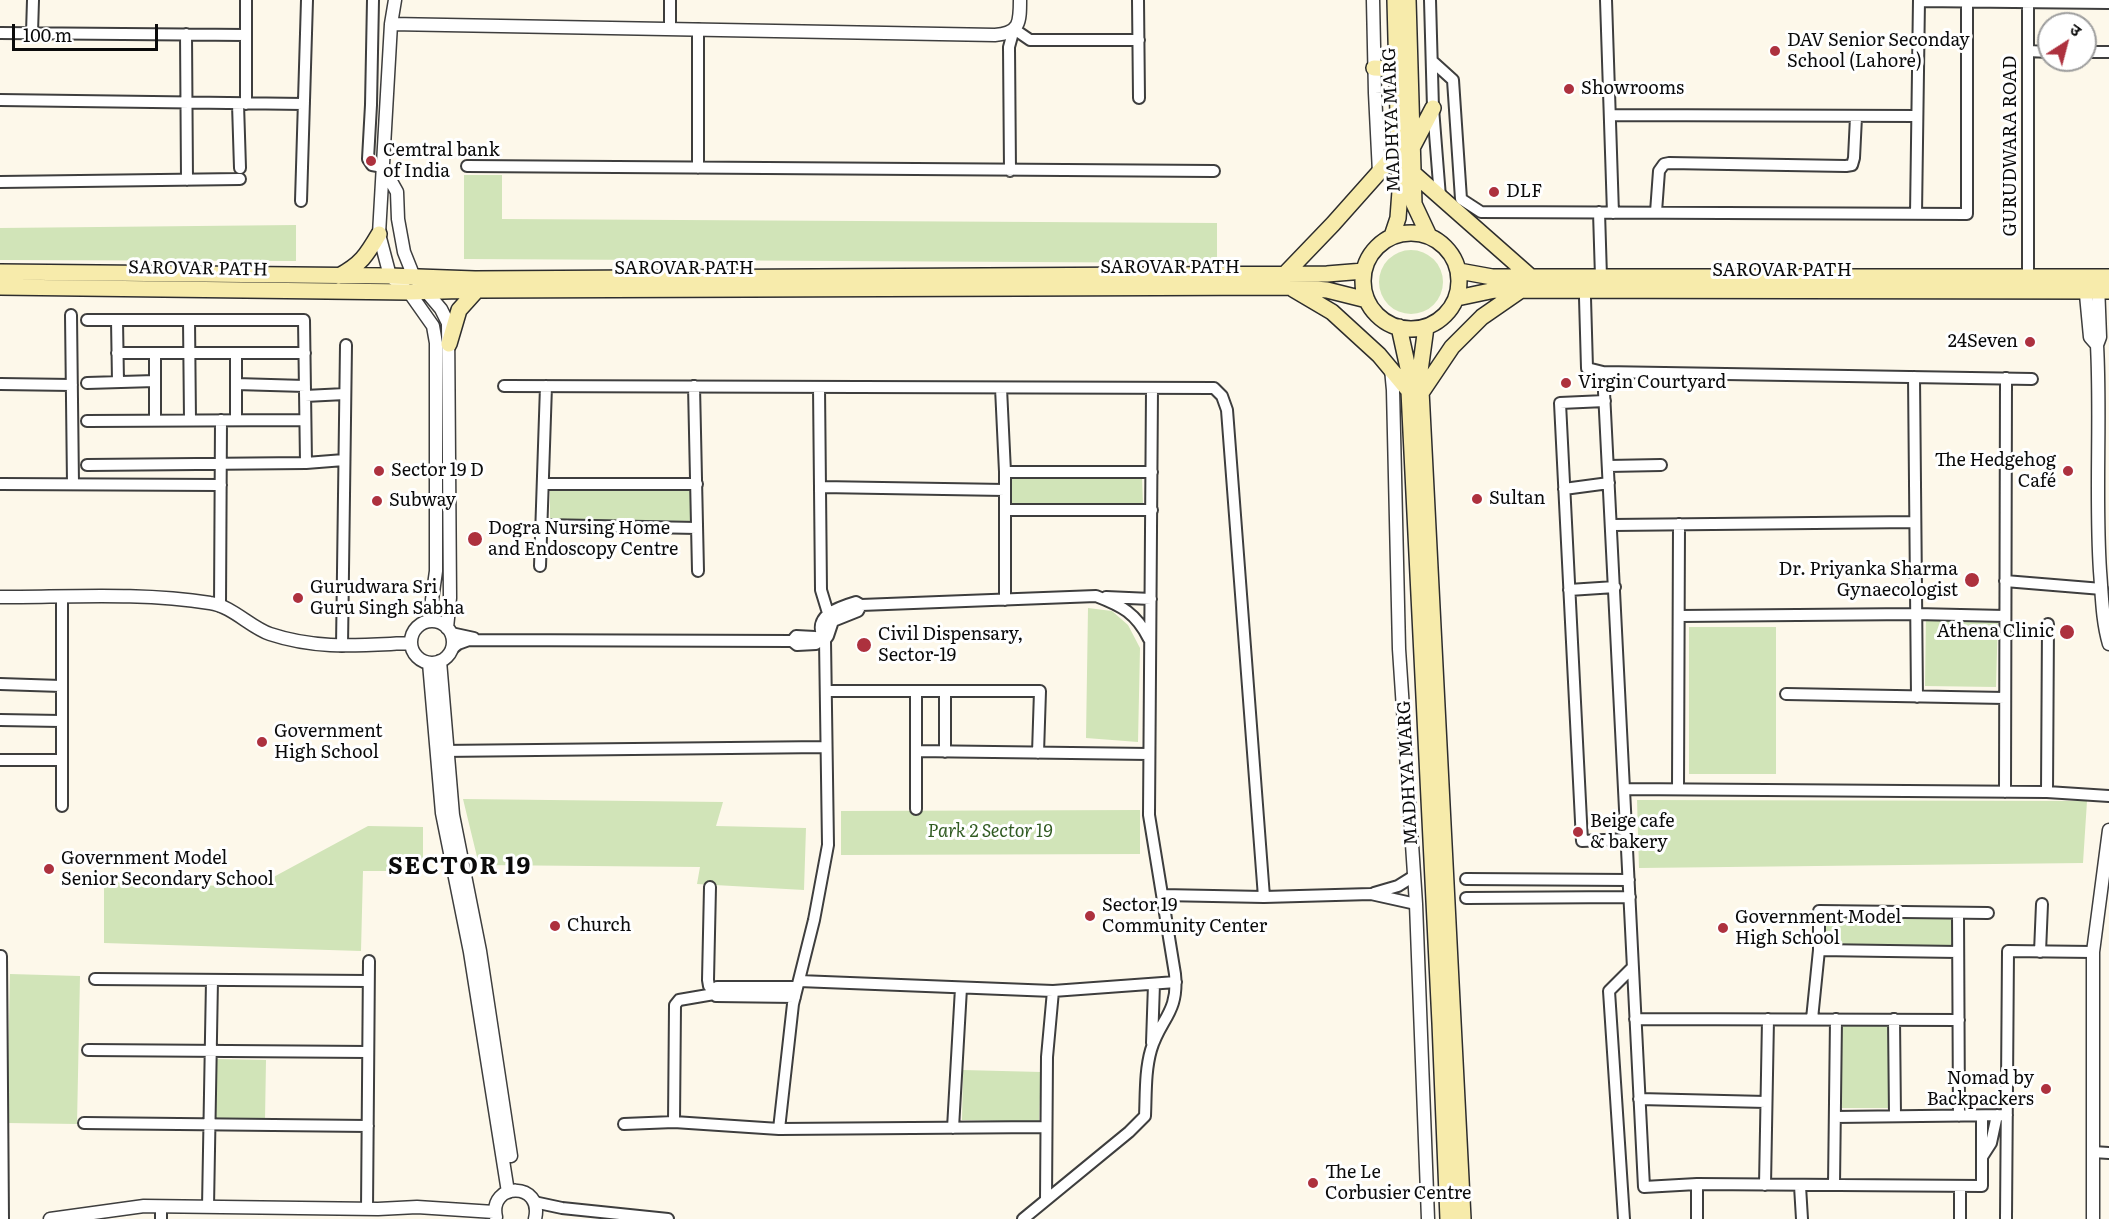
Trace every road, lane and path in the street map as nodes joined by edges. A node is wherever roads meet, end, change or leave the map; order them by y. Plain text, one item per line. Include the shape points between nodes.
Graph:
1 (33, 0) edge
2 (246, 0) edge
3 (307, 0) edge
4 (373, 0) edge
5 (395, 0) edge
6 (670, 0) edge
7 (1020, 0) edge
8 (1138, 0) edge
9 (1373, 0) edge
10 (1395, 0) edge
11 (1408, 0) edge
12 (1431, 0) edge
13 (1606, 0) edge
14 (1919, 0) edge
15 (1967, 1) edge
16 (2028, 1) edge
17 (2109, 3) edge
18 (391, 24) junction
19 (670, 29) junction
20 (698, 29) junction
21 (1014, 29) junction
22 (0, 33) edge
23 (32, 33) junction
24 (186, 34) junction
25 (246, 35) junction
26 (1139, 40) junction
27 (2028, 51) junction
28 (2037, 51) edge
29 (1432, 61) junction
30 (1374, 68) junction
31 (1397, 69) junction
32 (1139, 98) dead end
33 (0, 100) edge
34 (186, 103) junction
35 (242, 104) junction
36 (304, 104) junction
37 (1433, 108) junction
38 (1610, 116) junction
39 (1917, 116) junction
40 (1856, 117) junction
41 (1405, 150) junction
42 (467, 166) dead end
43 (383, 167) junction
44 (698, 168) junction
45 (1010, 171) junction
46 (1214, 171) dead end
47 (1412, 172) junction
48 (1379, 173) junction
49 (186, 180) junction
50 (0, 182) edge
51 (1440, 196) junction
52 (301, 201) dead end
53 (1599, 212) junction
54 (1656, 212) junction
55 (1613, 213) junction
56 (1916, 214) junction
57 (379, 234) junction
58 (1392, 236) junction
59 (1429, 236) junction
60 (1364, 271) junction
61 (1458, 271) junction
62 (0, 272) edge
63 (339, 276) junction
64 (390, 276) junction
65 (414, 277) junction
66 (1531, 277) junction
67 (1602, 277) junction
68 (1288, 280) junction
69 (2028, 284) junction
70 (2097, 284) edge
71 (0, 287) edge
72 (477, 290) junction
73 (1521, 290) junction
74 (428, 291) junction
75 (409, 292) junction
76 (1585, 297) dead end
77 (1457, 298) junction
78 (1367, 300) junction
79 (71, 315) dead end
80 (87, 320) dead end
81 (117, 320) junction
82 (189, 320) junction
83 (1399, 327) junction
84 (1426, 327) junction
85 (449, 344) junction
86 (345, 345) dead end
87 (2101, 349) edge
88 (117, 353) junction
89 (155, 353) junction
90 (189, 353) junction
91 (236, 353) junction
92 (304, 353) junction
93 (1391, 369) junction
94 (1603, 372) junction
95 (1914, 377) junction
96 (2006, 378) junction
97 (2032, 379) dead end
98 (155, 381) junction
99 (118, 382) junction
100 (87, 383) dead end
101 (0, 384) edge
102 (236, 384) junction
103 (72, 385) junction
104 (435, 386) junction
105 (504, 386) dead end
106 (546, 386) junction
107 (694, 386) junction
108 (448, 387) junction
109 (819, 387) junction
110 (1001, 388) junction
111 (1152, 388) junction
112 (305, 391) junction
113 (1415, 392) junction
114 (345, 394) junction
115 (1605, 401) junction
116 (155, 420) junction
117 (190, 420) junction
118 (221, 420) junction
119 (236, 420) junction
120 (305, 420) junction
121 (87, 421) dead end
122 (344, 460) junction
123 (306, 463) junction
124 (222, 464) junction
125 (87, 465) dead end
126 (1661, 465) dead end
127 (1608, 466) junction
128 (1005, 472) junction
129 (1152, 472) junction
130 (1609, 483) junction
131 (0, 484) edge
132 (73, 484) junction
133 (543, 484) junction
134 (697, 484) junction
135 (221, 485) junction
136 (821, 487) junction
137 (1564, 489) junction
138 (1005, 490) junction
139 (1005, 510) junction
140 (1152, 510) junction
141 (1915, 522) junction
142 (1680, 524) junction
143 (542, 525) junction
144 (1612, 525) junction
145 (698, 528) junction
146 (2103, 532) edge
147 (540, 566) dead end
148 (443, 571) junction
149 (698, 571) dead end
150 (2005, 581) junction
151 (1615, 587) junction
152 (2102, 589) junction
153 (1569, 590) junction
154 (1096, 596) junction
155 (0, 597) edge
156 (62, 597) junction
157 (1151, 599) junction
158 (1005, 600) junction
159 (220, 606) junction
160 (2106, 611) edge
161 (1916, 614) junction
162 (1679, 616) junction
163 (2005, 616) junction
164 (830, 617) junction
165 (429, 621) junction
166 (2048, 624) dead end
167 (449, 630) junction
168 (486, 640) junction
169 (823, 641) junction
170 (1151, 642) junction
171 (410, 643) junction
172 (2109, 644) edge
173 (342, 646) junction
174 (452, 649) junction
175 (434, 662) junction
176 (0, 684) edge
177 (61, 686) junction
178 (916, 691) junction
179 (945, 691) junction
180 (826, 692) junction
181 (1786, 694) dead end
182 (1917, 697) junction
183 (2005, 698) junction
184 (0, 720) edge
185 (61, 721) junction
186 (826, 747) junction
187 (442, 751) junction
188 (916, 751) junction
189 (945, 752) junction
190 (1038, 753) junction
191 (1149, 754) junction
192 (0, 760) edge
193 (61, 760) junction
194 (1624, 789) junction
195 (1678, 789) junction
196 (2005, 792) junction
197 (2047, 792) junction
198 (2109, 796) edge
199 (62, 806) dead end
200 (916, 809) dead end
201 (2109, 830) edge
202 (1627, 840) junction
203 (2107, 853) edge
204 (1414, 876) junction
205 (1466, 879) dead end
206 (1629, 880) junction
207 (710, 887) dead end
208 (1371, 894) junction
209 (1162, 895) junction
210 (1264, 897) junction
211 (1630, 897) junction
212 (1467, 898) dead end
213 (1416, 904) junction
214 (2042, 904) dead end
215 (1958, 913) junction
216 (1988, 914) dead end
217 (1819, 950) junction
218 (1958, 952) junction
219 (2040, 952) junction
220 (2093, 952) junction
221 (1, 956) edge
222 (369, 961) dead end
223 (1633, 967) junction
224 (95, 979) dead end
225 (212, 980) junction
226 (369, 981) junction
227 (1176, 982) junction
228 (1154, 984) junction
229 (0, 988) edge
230 (797, 988) junction
231 (961, 988) junction
232 (1053, 991) junction
233 (714, 992) junction
234 (1635, 1019) junction
235 (1836, 1019) junction
236 (1768, 1020) junction
237 (1812, 1020) junction
238 (1894, 1020) junction
239 (1959, 1020) junction
240 (1152, 1046) junction
241 (88, 1050) dead end
242 (210, 1051) junction
243 (368, 1052) junction
244 (1, 1061) edge
245 (1639, 1099) junction
246 (1766, 1102) junction
247 (2002, 1115) junction
248 (1895, 1116) junction
249 (1959, 1116) junction
250 (1982, 1116) junction
251 (1834, 1117) junction
252 (674, 1122) junction
253 (84, 1123) dead end
254 (209, 1124) junction
255 (624, 1124) dead end
256 (368, 1126) junction
257 (1046, 1127) junction
258 (953, 1128) junction
259 (779, 1129) junction
260 (1, 1132) edge
261 (2093, 1152) junction
262 (2109, 1153) edge
263 (1982, 1158) junction
264 (1697, 1184) junction
265 (1765, 1185) junction
266 (1834, 1185) junction
267 (1800, 1186) junction
268 (1960, 1186) junction
269 (511, 1191) junction
270 (1046, 1200) junction
271 (534, 1202) junction
272 (208, 1207) junction
273 (562, 1208) junction
274 (367, 1209) junction
275 (161, 1213) edge
276 (289, 1214) edge
277 (341, 1214) edge
278 (451, 1214) edge
279 (495, 1215) edge
280 (630, 1217) edge
281 (3, 1219) edge
282 (50, 1219) edge
283 (535, 1219) edge
284 (668, 1219) edge
285 (1023, 1219) edge
286 (1428, 1219) edge
287 (1448, 1219) edge
288 (1463, 1219) edge
289 (1624, 1219) edge
290 (1697, 1219) edge
291 (1802, 1219) edge
292 (1960, 1219) edge
293 (2006, 1219) edge
294 (2093, 1219) edge

1 - 23 street
2 - 25 street
3 - 36 street
4 - 43 street via 368,159 372,165
5 - 18 street
6 - 19 street
7 - 21 street via 1020,17
8 - 26 street
9 - 30 street
10 - 31 main road, MADHYA MARG
11 - 41 main road, MADHYA MARG
12 - 29 street
13 - 38 street
14 - 15 street
14 - 39 street
15 - 16 street
15 - 56 street via 1967,214
16 - 17 street
16 - 27 street, GURUDWARA ROAD
18 - 19 street
18 - 43 street
19 - 20 street
20 - 21 street via 995,35
20 - 44 street
21 - 26 street via 1030,40
21 - 45 street via 1009,48
22 - 23 street
23 - 24 street
24 - 25 street
24 - 34 street
25 - 35 street
26 - 32 street
27 - 28 street
27 - 69 street, GURUDWARA ROAD
29 - 37 street
29 - 53 street via 1453,80 1461,199 1481,212
30 - 31 main road
30 - 48 street
31 - 41 main road, MADHYA MARG
33 - 34 street
34 - 35 street
34 - 49 street
35 - 36 street
35 - 49 street via 240,173
36 - 52 street
37 - 41 main road
37 - 51 street
38 - 40 street
38 - 55 street
39 - 40 street
39 - 56 street
40 - 54 street via 1852,165 1664,164 1659,171
41 - 47 main road, MADHYA MARG
41 - 48 main road
41 - 58 main road, MADHYA MARG via 1398,218
42 - 44 street
43 - 57 street
43 - 65 street via 397,192 404,252
44 - 45 street
45 - 46 street
47 - 51 main road
47 - 59 main road, MADHYA MARG via 1414,204
48 - 68 main road
49 - 50 street
51 - 66 main road
53 - 55 street
53 - 67 street
54 - 55 street
54 - 56 street
57 - 63 main road via 356,266
57 - 64 street
58 - 59 main road
58 - 60 main road via 1370,255
59 - 61 main road via 1444,245
60 - 68 main road, SAROVAR PATH
60 - 78 main road
61 - 66 main road, SAROVAR PATH via 1492,277
61 - 77 main road
62 - 63 main road, SAROVAR PATH
63 - 64 main road, SAROVAR PATH
64 - 65 main road, SAROVAR PATH
64 - 75 street
65 - 68 main road, SAROVAR PATH
65 - 74 street
66 - 67 main road, SAROVAR PATH
67 - 69 main road, SAROVAR PATH
68 - 72 main road, SAROVAR PATH
68 - 78 main road, SAROVAR PATH
68 - 93 main road via 1332,312
69 - 70 main road, SAROVAR PATH
69 - 73 main road, SAROVAR PATH
70 - 87 street
71 - 75 main road, SAROVAR PATH
72 - 74 main road, SAROVAR PATH
72 - 85 main road via 459,310
73 - 77 main road, SAROVAR PATH via 1495,290
73 - 113 main road via 1482,317
74 - 75 main road, SAROVAR PATH
74 - 85 street via 448,323
75 - 104 street via 433,327
76 - 94 street via 1587,368
77 - 84 main road via 1444,317
78 - 83 main road via 1380,318
79 - 103 street
80 - 81 street
81 - 82 street
81 - 88 street
82 - 90 street
82 - 92 street via 304,320
83 - 84 main road
83 - 113 main road, MADHYA MARG
84 - 113 main road, MADHYA MARG
85 - 108 street
86 - 114 street
87 - 146 street
88 - 89 street
88 - 99 street
89 - 90 street
89 - 98 street
90 - 91 street
90 - 117 street
91 - 92 street
91 - 102 street
92 - 112 street
93 - 113 main road
93 - 204 street via 1399,640
94 - 95 street
94 - 115 street
95 - 96 street
95 - 141 street
96 - 97 street
96 - 150 street
98 - 99 street
98 - 116 street
99 - 100 street
101 - 103 street
102 - 112 street
102 - 119 street
103 - 132 street
104 - 108 street
104 - 148 street
105 - 106 street
106 - 107 street
106 - 133 street
107 - 109 street
107 - 134 street
108 - 148 street
109 - 110 street
109 - 136 street
110 - 111 street
110 - 128 street
111 - 129 street
111 - 210 street via 1214,388 1227,410
112 - 114 street
112 - 120 street
113 - 287 main road, MADHYA MARG
113 - 288 main road, MADHYA MARG
114 - 122 street
115 - 127 street
115 - 137 street via 1560,403
116 - 117 street
116 - 121 street
117 - 118 street
118 - 119 street
118 - 124 street
119 - 120 street
120 - 123 street
122 - 123 street
122 - 173 street
123 - 124 street
124 - 125 street
124 - 135 street
126 - 127 street
127 - 130 street
128 - 129 street
128 - 138 street
129 - 140 street
130 - 137 street
130 - 144 street
131 - 132 street
132 - 135 street
133 - 134 street
133 - 143 street
134 - 145 street
135 - 159 street
136 - 138 street
136 - 164 street via 821,590
137 - 153 street
138 - 139 street
139 - 140 street
139 - 158 street
140 - 157 street
141 - 142 street
141 - 161 street
142 - 144 street
142 - 162 street
143 - 145 street
143 - 147 street
144 - 151 street
145 - 149 street
146 - 152 street
148 - 165 street
148 - 167 street via 450,598
150 - 152 street
150 - 163 street
151 - 153 street
151 - 194 street
152 - 160 street
153 - 202 street via 1582,842
154 - 157 street
154 - 158 street
154 - 170 street via 1130,613 1141,623
155 - 156 street
156 - 159 street via 159,597
156 - 177 street
157 - 170 street
158 - 164 street via 855,602 838,607
159 - 173 street via 268,633 307,644
160 - 172 street via 2104,626
161 - 162 street
161 - 163 street
161 - 182 street
162 - 195 street
163 - 183 street
164 - 169 street via 822,623
165 - 167 street via 441,623
165 - 171 street via 416,627
166 - 197 street
167 - 168 street
167 - 174 street
168 - 169 street via 792,641 796,636
168 - 174 street via 469,640
169 - 180 street
170 - 191 street
171 - 173 street
171 - 175 street via 416,656
174 - 175 street
175 - 187 street
176 - 177 street
177 - 185 street
178 - 179 street
178 - 180 street
178 - 188 street
179 - 189 street
179 - 190 street via 1040,691
180 - 186 street
181 - 182 street
182 - 183 street
183 - 196 street
184 - 185 street
185 - 193 street
186 - 187 street
186 - 230 street via 828,845
187 - 269 street via 480,951 508,1133
188 - 189 street
188 - 200 street
189 - 190 street
190 - 191 street
191 - 209 street via 1149,815
192 - 193 street
193 - 199 street
194 - 195 street
194 - 202 street
195 - 196 street
196 - 197 street
197 - 198 street
201 - 203 street
202 - 206 street
203 - 220 street
204 - 208 street via 1398,886
204 - 213 street
205 - 206 street
206 - 211 street
207 - 233 street via 708,980
208 - 210 street
208 - 213 street
209 - 210 street
209 - 227 street
211 - 212 street
211 - 223 street
213 - 286 street
214 - 219 street
215 - 216 street
215 - 217 street via 1819,911
215 - 218 street
217 - 218 street
217 - 237 street
218 - 239 street
219 - 220 street
219 - 247 street via 2008,951
220 - 261 street
221 - 229 street
222 - 226 street
223 - 234 street
223 - 289 street via 1609,992
224 - 225 street
225 - 226 street
225 - 242 street
226 - 243 street
227 - 228 street
227 - 240 street via 1171,1011
228 - 232 street
228 - 240 street
229 - 244 street
230 - 231 street
230 - 233 street via 717,987
230 - 259 street
231 - 232 street
231 - 258 street
232 - 257 street
233 - 252 street via 679,1000 675,1005
234 - 236 street
234 - 245 street
235 - 237 street
235 - 238 street
235 - 251 street
236 - 237 street
236 - 246 street
238 - 239 street
238 - 248 street
239 - 249 street
240 - 270 street via 1146,1071 1145,1116
241 - 242 street
242 - 243 street
242 - 254 street
243 - 256 street
244 - 260 street
245 - 246 street
245 - 264 street via 1644,1186
246 - 265 street
247 - 250 street
247 - 263 street
247 - 293 street
248 - 249 street
248 - 251 street
249 - 250 street
250 - 263 street
251 - 266 street
252 - 255 street
252 - 259 street
253 - 254 street
254 - 256 street
254 - 272 street
256 - 274 street
257 - 258 street
257 - 270 street
258 - 259 street
260 - 281 street
261 - 262 street
261 - 294 street
263 - 268 street via 1982,1186
264 - 265 street
264 - 290 street
265 - 267 street
266 - 267 street
266 - 268 street
267 - 291 street
268 - 292 street
269 - 271 street via 530,1196
269 - 279 street via 496,1203
270 - 285 street
271 - 273 street
271 - 283 street
272 - 275 street
272 - 276 street
273 - 280 street
273 - 283 street
274 - 277 street
274 - 278 street via 417,1207
275 - 282 street via 144,1206
276 - 277 street
278 - 279 street
280 - 284 street

